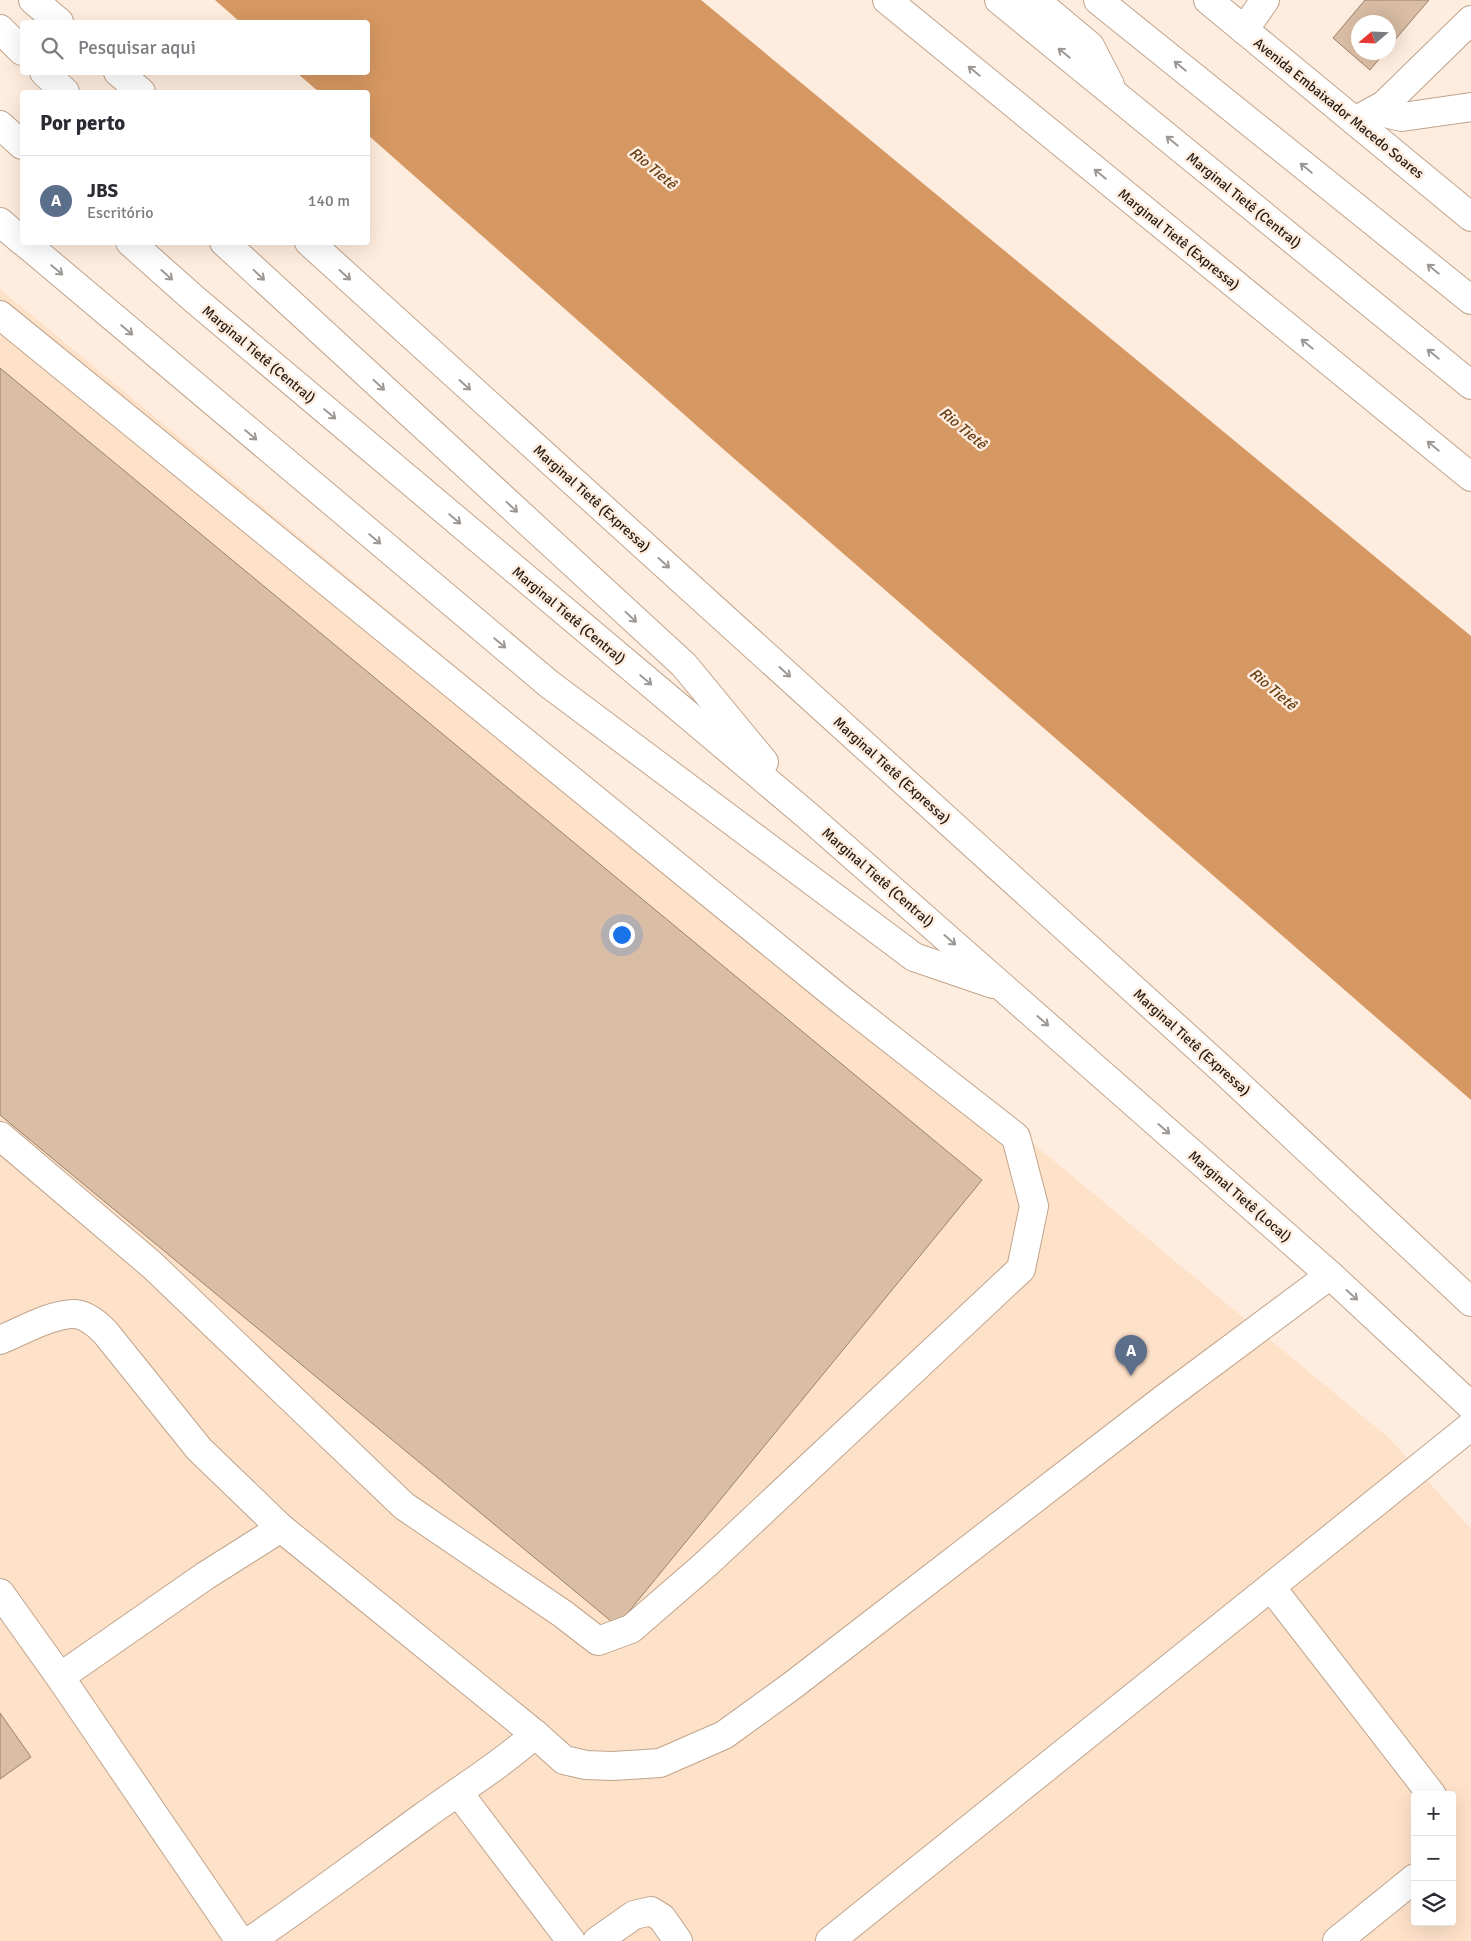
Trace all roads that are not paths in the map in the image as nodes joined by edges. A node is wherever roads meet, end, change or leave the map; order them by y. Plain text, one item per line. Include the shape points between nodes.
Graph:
1 (33, 0) edge
2 (887, 0) edge
3 (999, 0) edge
4 (1035, 0) edge
5 (1098, 0) edge
6 (1208, 0) edge
7 (1265, 0) edge
8 (57, 20) edge
9 (1471, 20) edge
10 (0, 29) edge
11 (1244, 30) junction
12 (20, 49) edge
13 (47, 75) edge
14 (121, 75) edge
15 (63, 90) edge
16 (139, 90) edge
17 (1116, 95) junction
18 (1384, 105) junction
19 (1471, 107) edge
20 (1355, 121) junction
21 (0, 125) edge
22 (20, 143) edge
23 (1471, 217) edge
24 (0, 222) edge
25 (20, 239) edge
26 (27, 245) edge
27 (133, 245) edge
28 (227, 245) edge
29 (312, 245) edge
30 (1471, 300) edge
31 (0, 315) edge
32 (1471, 385) edge
33 (1471, 477) edge
34 (808, 816) junction
35 (1006, 989) junction
36 (0, 1136) edge
37 (1330, 1275) junction
38 (1471, 1302) edge
39 (0, 1340) edge
40 (1471, 1406) edge
41 (1471, 1426) edge
42 (281, 1528) junction
43 (1272, 1587) junction
44 (0, 1593) edge
45 (60, 1677) junction
46 (535, 1734) junction
47 (1429, 1791) edge
48 (458, 1792) junction
49 (1411, 1881) edge
50 (240, 1941) edge
51 (250, 1941) edge
52 (570, 1941) edge
53 (597, 1941) edge
54 (678, 1941) edge
55 (830, 1941) edge
56 (1337, 1941) edge

1 - 8 main road
33 -> 2 main road, Marginal Tietê (Expressa)
17 -> 3 main road
4 - 17 main road, Marginal Tietê (Central) via 1090,46
30 -> 5 main road
6 - 11 main road, Avenida Embaixador Macedo Soares
7 - 11 main road
9 - 18 main road
10 - 12 main road
11 - 20 main road, Avenida Embaixador Macedo Soares
13 - 15 main road
14 - 16 main road
32 -> 17 main road, Marginal Tietê (Central)
18 - 19 main road via 1389,114 1402,117
18 - 20 main road
20 - 23 main road, Avenida Embaixador Macedo Soares
21 - 22 main road
24 - 25 main road
26 -> 35 main road via 565,696 914,957
27 -> 34 main road, Marginal Tietê (Central) via 194,300
28 -> 34 main road via 684,665
29 -> 38 main road, Marginal Tietê (Expressa) via 1218,1065
31 - 36 main road via 826,987 1016,1137 1034,1206 1021,1269 705,1566 631,1630 598,1641 404,1506 152,1265
34 -> 35 main road, Marginal Tietê (Central)
35 -> 37 main road, Marginal Tietê (Local)
37 -> 40 main road, Marginal Tietê (Local)
37 - 46 main road via 724,1735 660,1763 613,1766 564,1760
39 - 42 main road via 49,1319 75,1314 92,1320 106,1332 199,1449
41 - 43 main road
42 - 45 main road via 205,1576
42 - 46 main road
43 - 47 main road
43 - 55 main road
44 - 45 main road
45 - 50 main road
46 - 48 main road
48 - 51 main road
48 - 52 main road
49 - 56 main road
53 - 54 main road via 634,1915 651,1912 662,1918

